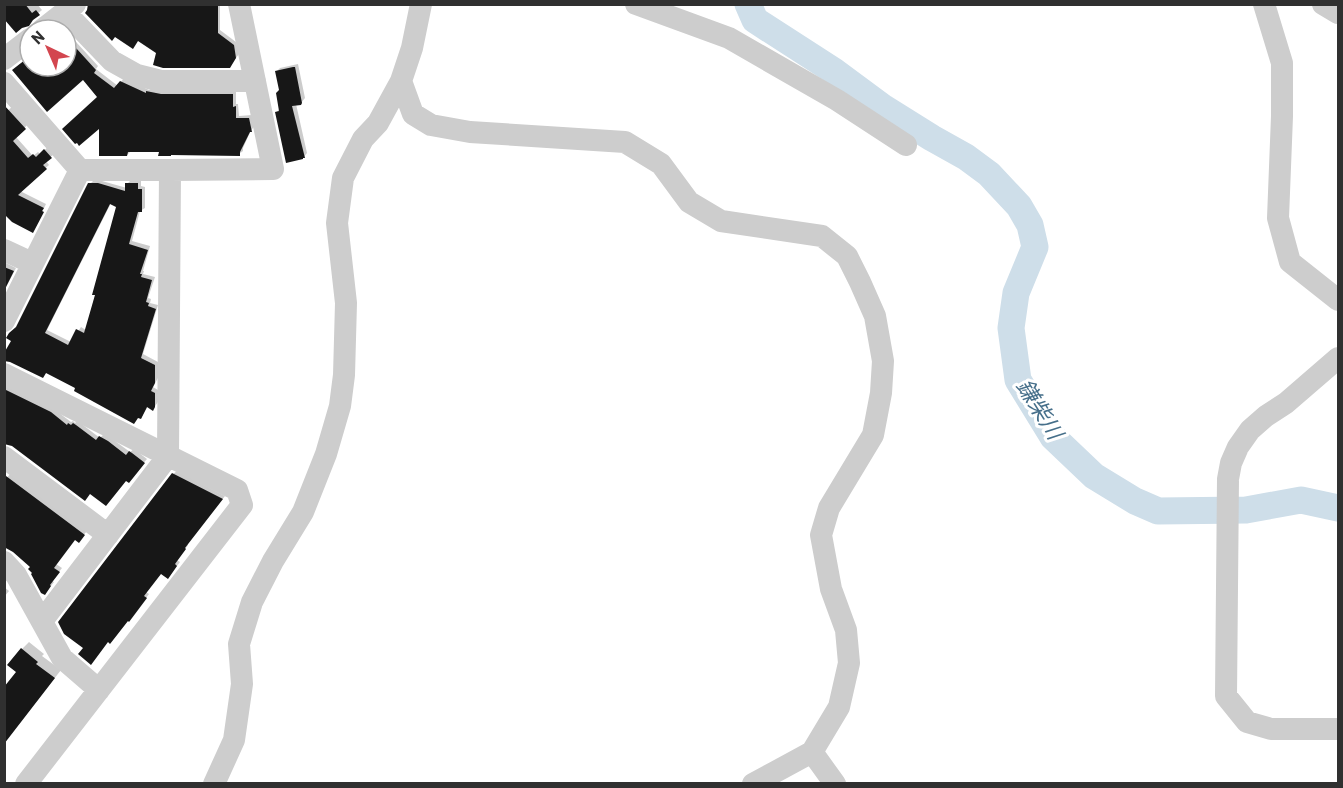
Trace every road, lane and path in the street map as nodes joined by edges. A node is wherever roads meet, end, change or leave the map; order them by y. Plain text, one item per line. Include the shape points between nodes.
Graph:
1 (239, 4) edge
2 (421, 4) edge
3 (636, 4) edge
4 (1264, 4) edge
5 (1323, 4) edge
6 (70, 8) edge
7 (1338, 13) edge
8 (57, 18) edge
9 (18, 48) edge
10 (4, 59) edge
11 (255, 81) junction
12 (401, 81) junction
13 (4, 83) edge
14 (906, 145) dead end
15 (80, 170) junction
16 (170, 170) junction
17 (4, 250) edge
18 (32, 263) junction
19 (1338, 300) edge
20 (4, 321) edge
21 (1338, 358) edge
22 (4, 374) edge
23 (168, 456) junction
24 (5, 460) edge
25 (108, 535) junction
26 (4, 562) edge
27 (42, 621) junction
28 (99, 690) junction
29 (1338, 729) edge
30 (812, 752) junction
31 (26, 783) edge
32 (214, 783) edge
33 (753, 783) edge
34 (835, 783) edge

1 - 11 street
2 - 12 street
3 - 14 street via 729,38
4 - 19 street via 1282,63 1278,218 1290,262
5 - 7 street
6 - 8 street
6 - 11 street via 112,61 137,75 161,81
9 - 10 street
11 - 16 street via 273,169
12 - 30 street via 413,114 431,125 470,132 625,142 661,164 689,202 721,221 822,236 847,256 875,316 883,361 881,393 873,435 829,508 820,535 831,589 846,630 849,663 839,706
12 - 32 street via 343,178 337,223 346,303 340,406 303,512 252,602 240,644 242,684 234,740
13 - 15 street
15 - 16 street
15 - 18 street
16 - 23 street
17 - 18 street
18 - 20 street
21 - 29 street via 1250,429 1231,463 1226,696 1247,722 1271,729
22 - 23 street
23 - 25 street
23 - 28 street via 237,490 242,505
24 - 25 street
25 - 27 street
26 - 27 street via 16,575
27 - 28 street via 62,658
28 - 31 street
30 - 33 street
30 - 34 street

